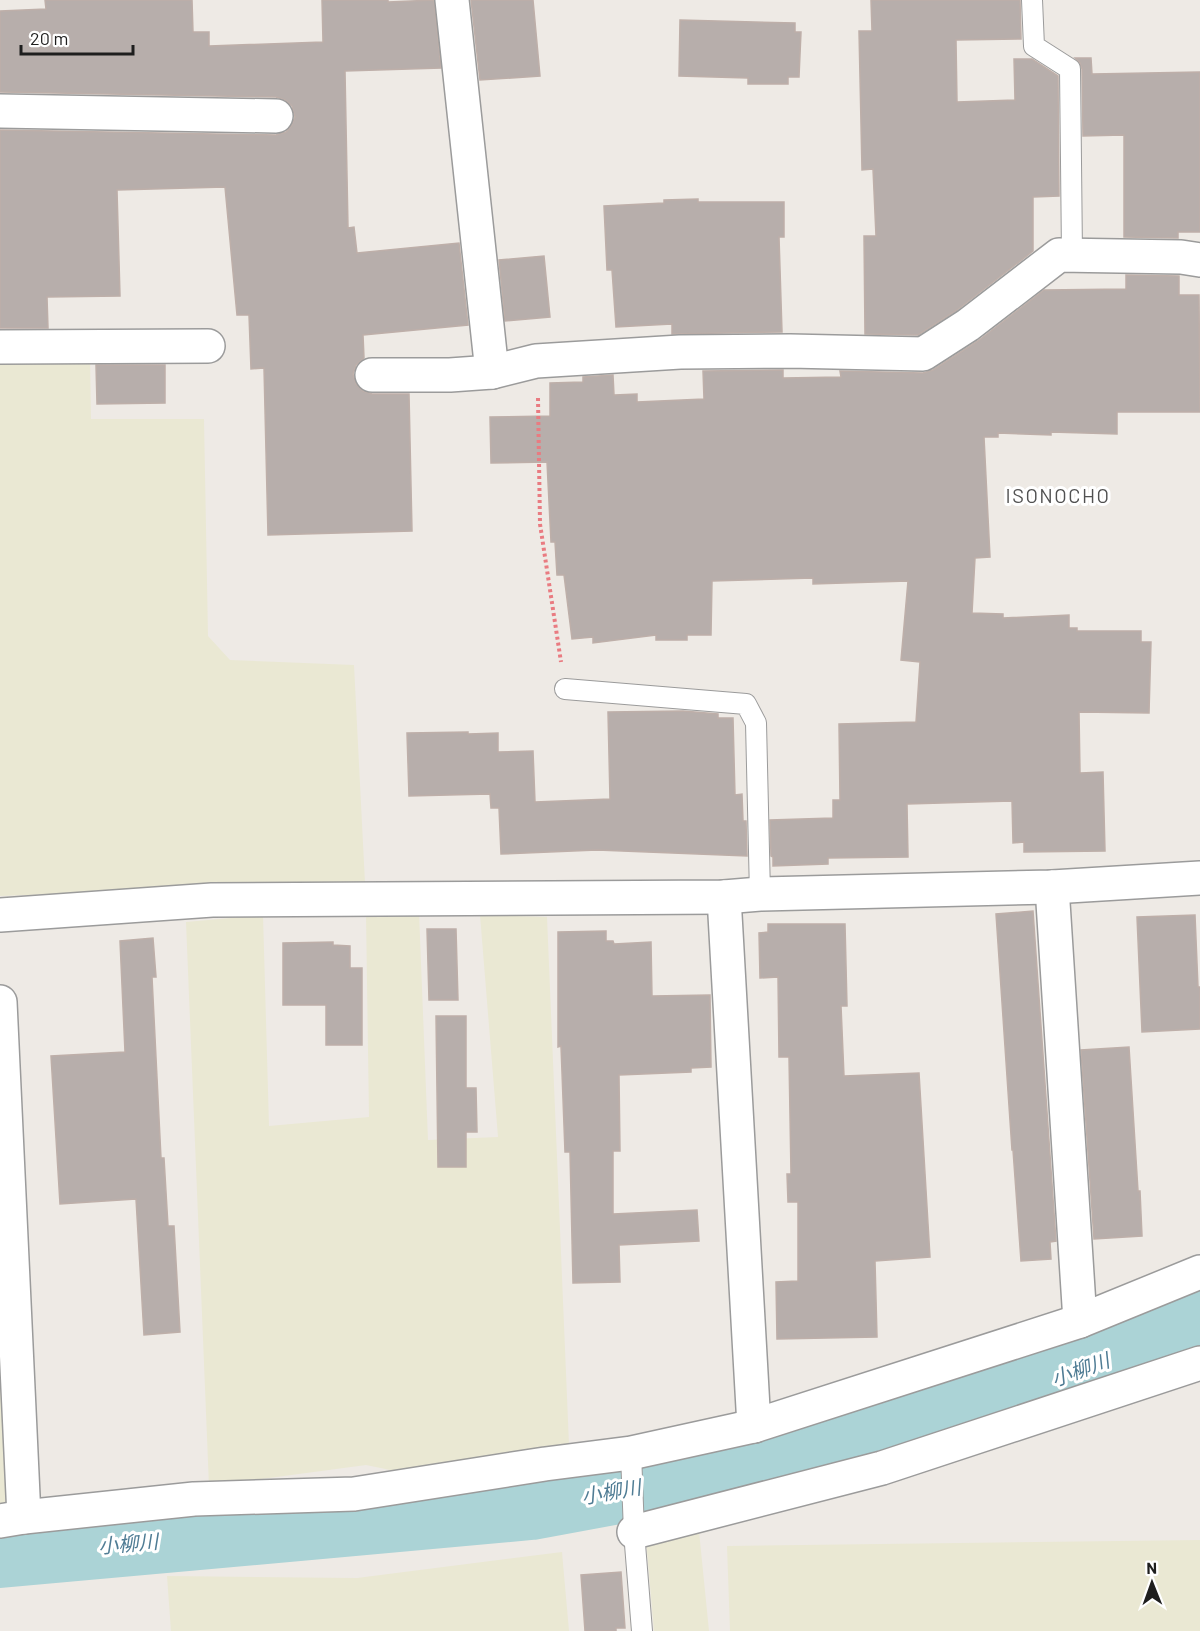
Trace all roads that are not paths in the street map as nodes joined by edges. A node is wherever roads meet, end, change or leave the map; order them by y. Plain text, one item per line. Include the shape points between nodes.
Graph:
1 (452, 0) edge
2 (1032, 0) edge
3 (0, 111) edge
4 (276, 116) dead end
5 (1072, 255) junction
6 (1200, 260) edge
7 (207, 346) dead end
8 (0, 347) edge
9 (492, 372) junction
10 (372, 375) dead end
11 (565, 689) road end
12 (1200, 878) edge
13 (1052, 887) junction
14 (760, 894) junction
15 (724, 897) junction
16 (0, 915) edge
17 (0, 1002) edge
18 (1200, 1272) edge
19 (1080, 1321) junction
20 (1200, 1363) edge
21 (754, 1426) junction
22 (631, 1453) junction
23 (12, 1519) edge
24 (634, 1532) junction
25 (642, 1631) edge

1 - 9 street
2 - 5 lane via 1034,46 1070,69
3 - 4 street
5 - 6 street
5 - 9 street via 1059,255 968,325 922,354 680,352 536,361
7 - 8 street
9 - 10 street
11 - 14 lane via 746,704 756,723
12 - 13 street
13 - 14 street
13 - 19 street
14 - 15 street
15 - 16 street via 212,900
15 - 21 street
17 - 23 street
18 - 19 street
19 - 21 street
20 - 24 street via 882,1468
21 - 22 street
22 - 23 street via 354,1494 194,1499
22 - 24 lane
24 - 25 lane

